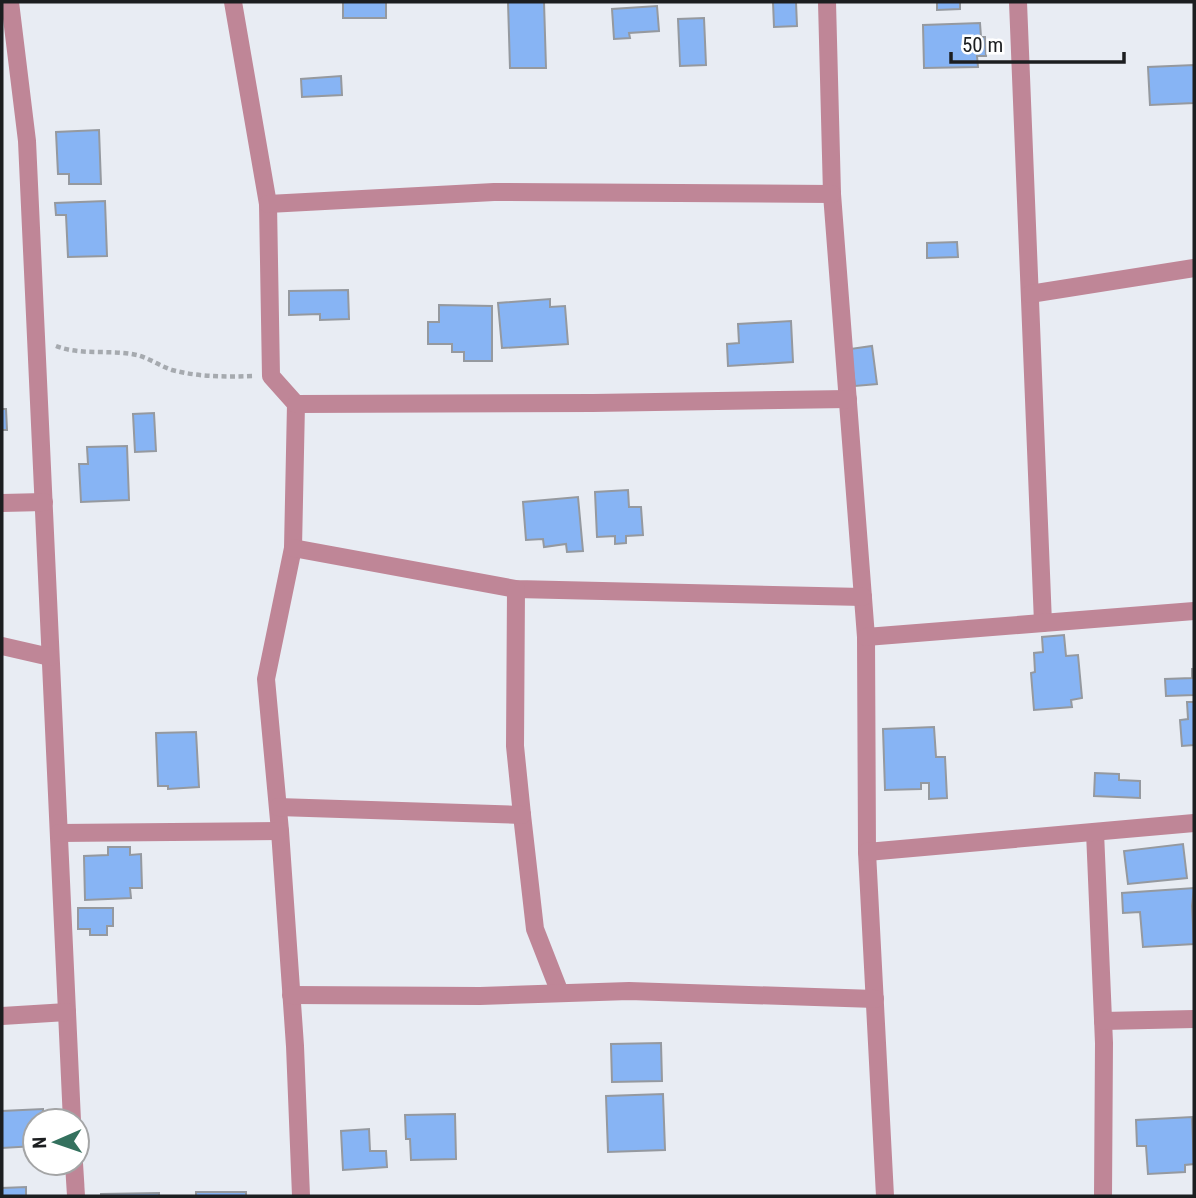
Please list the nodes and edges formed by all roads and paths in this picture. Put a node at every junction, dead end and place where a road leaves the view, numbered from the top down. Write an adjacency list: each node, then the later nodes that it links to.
1 (10, 2): 9 (street)
2 (233, 2): 6 (street)
3 (827, 2): 5 (street)
4 (1018, 2): 8 (street)
5 (832, 194): 6 (street); 11 (street)
6 (268, 204): 10 (street)
7 (1194, 268): 8 (street)
8 (1030, 294): 19 (street)
9 (36, 318): 10 (path); 13 (street)
10 (271, 376): 12 (street)
11 (848, 399): 12 (street); 17 (street)
12 (296, 404): 15 (street)
13 (44, 502): 14 (street); 22 (street)
14 (2, 503)
15 (293, 548): 16 (street); 23 (street)
16 (516, 589): 17 (street); 24 (street)
17 (863, 597): 20 (street)
18 (1194, 611): 19 (street)
19 (1043, 623): 20 (street)
20 (866, 637): 29 (street)
21 (2, 646): 22 (street)
22 (50, 657): 28 (street)
23 (278, 807): 24 (street); 26 (street)
24 (522, 815): 30 (street)
25 (1194, 823): 27 (street)
26 (280, 831): 28 (street); 31 (street)
27 (1095, 832): 29 (street); 36 (street)
28 (59, 833): 33 (street)
29 (867, 852): 32 (street)
30 (560, 993): 31 (street); 32 (street)
31 (291, 995): 40 (street)
32 (875, 999): 41 (street)
33 (67, 1012): 34 (street); 37 (street)
34 (2, 1016)
35 (1194, 1019): 36 (street)
36 (1103, 1021): 42 (street)
37 (71, 1107)
38 (75, 1177): 39 (street)
39 (76, 1196)
40 (301, 1196)
41 (885, 1196)
42 (1103, 1196)

